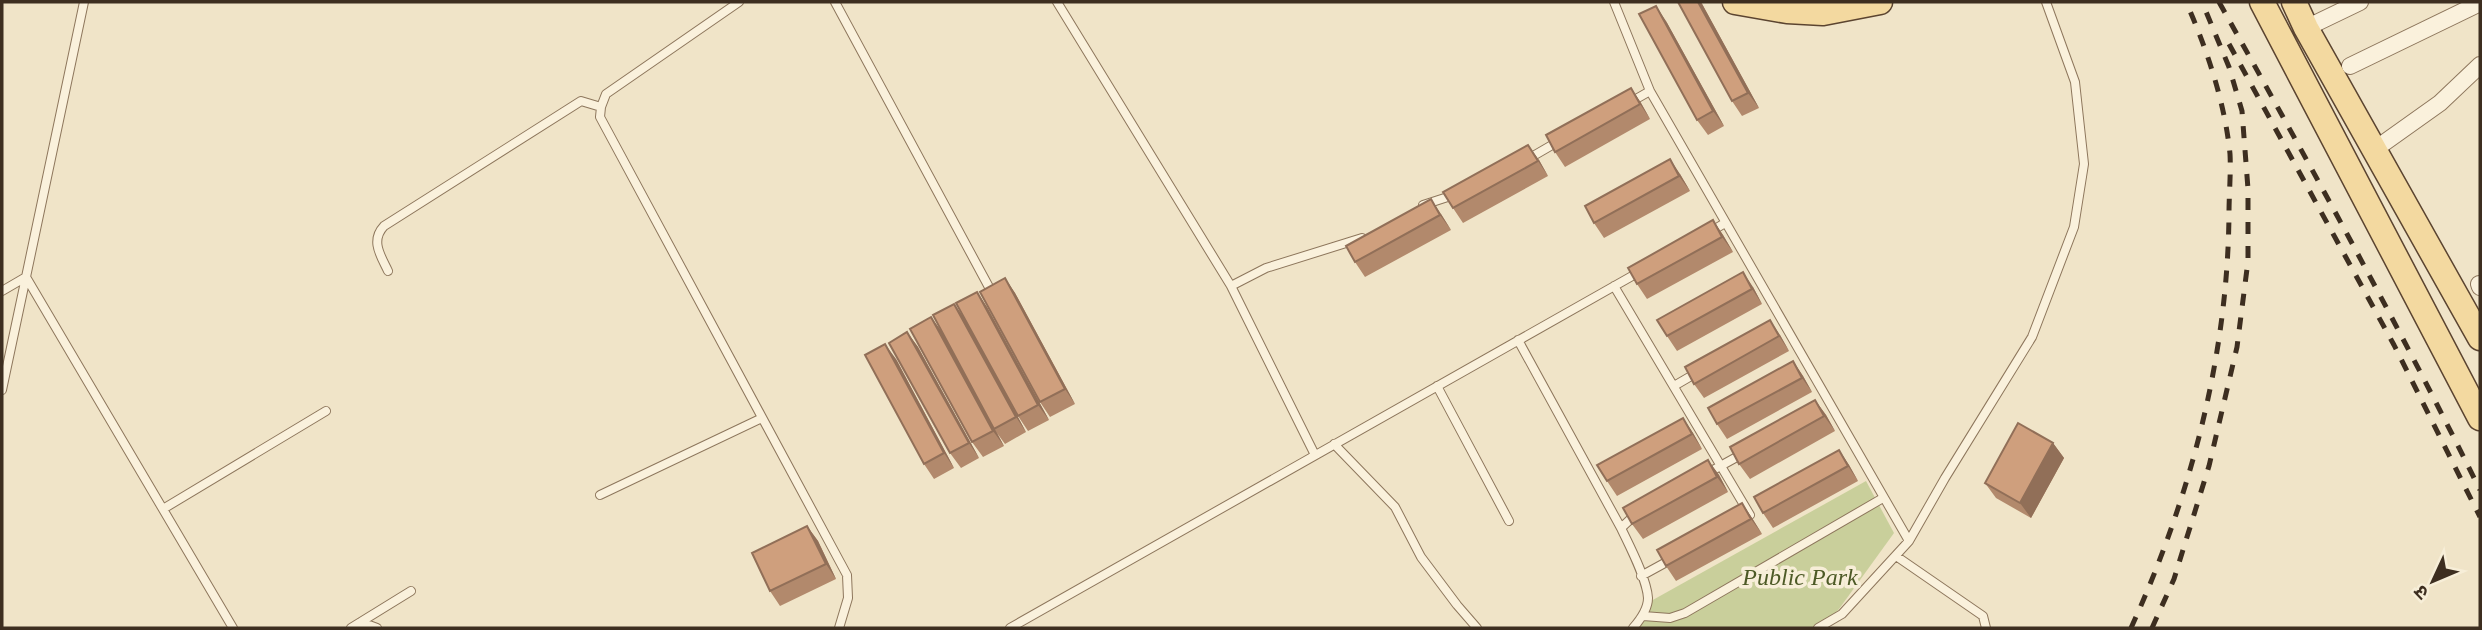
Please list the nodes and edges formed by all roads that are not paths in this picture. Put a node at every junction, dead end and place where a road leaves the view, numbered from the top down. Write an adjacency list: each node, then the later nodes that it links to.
1 (84, 2): 29 (lane)
2 (739, 2): 17 (lane)
3 (835, 2): 32 (lane)
4 (1057, 2): 30 (lane)
5 (1614, 2): 16 (lane)
6 (1735, 2): 7 (main road)
7 (1880, 2)
8 (2046, 2): 65 (lane)
9 (2262, 2): 47 (main road)
10 (2294, 2): 13 (main road)
11 (2360, 2): 13 (street)
12 (2480, 4): 15 (street)
13 (2306, 28): 20 (main road)
14 (2480, 65): 20 (street)
15 (2350, 66)
16 (1650, 91): 18 (lane); 24 (lane)
17 (601, 107): 28 (lane); 48 (lane)
18 (1616, 110)
19 (1571, 135): 21 (lane)
20 (2374, 150): 36 (main road)
21 (1514, 166)
22 (1470, 190): 23 (lane)
23 (1415, 211)
24 (1725, 223): 26 (lane); 34 (lane)
25 (1368, 236): 30 (lane)
26 (1703, 236)
27 (1648, 267): 31 (lane)
28 (388, 271)
29 (26, 277): 33 (lane); 39 (lane); 58 (lane)
30 (1231, 286): 52 (lane)
31 (1614, 286): 37 (lane); 42 (lane)
32 (990, 289)
33 (2, 291)
34 (1782, 323): 35 (lane); 44 (lane)
35 (1770, 330)
36 (2480, 338)
37 (1518, 340): 41 (lane); 64 (lane)
38 (2, 355): 39 (lane)
39 (7, 365): 43 (lane)
40 (1710, 365): 42 (lane)
41 (1437, 386): 49 (lane); 62 (lane)
42 (1674, 386): 54 (lane)
43 (2, 390)
44 (1829, 405): 46 (lane); 51 (lane)
45 (326, 411): 58 (lane)
46 (1817, 412)
47 (2479, 412)
48 (762, 418): 56 (lane); 75 (lane)
49 (1334, 444): 52 (lane); 77 (lane)
50 (1756, 446): 54 (lane)
51 (1858, 454): 53 (lane); 57 (lane)
52 (1315, 455): 76 (lane)
53 (1846, 461)
54 (1720, 466): 55 (lane); 61 (lane)
55 (1698, 479)
56 (600, 495)
57 (1883, 498): 65 (lane); 70 (lane)
58 (163, 509): 72 (lane)
59 (1762, 509): 61 (lane)
60 (1642, 510): 64 (lane)
61 (1750, 516): 63 (lane)
62 (1509, 521)
63 (1738, 523)
64 (1621, 528): 68 (lane)
65 (1909, 541): 67 (lane)
66 (1678, 556): 68 (lane)
67 (1896, 556): 79 (lane); 80 (lane)
68 (1641, 576): 70 (lane)
69 (411, 591): 71 (lane)
70 (1643, 616): 78 (lane)
71 (362, 622): 73 (lane); 74 (lane)
72 (233, 628)
73 (351, 628)
74 (377, 628)
75 (839, 628)
76 (1010, 628)
77 (1478, 628)
78 (1633, 628)
79 (1818, 628)
80 (1986, 628)

